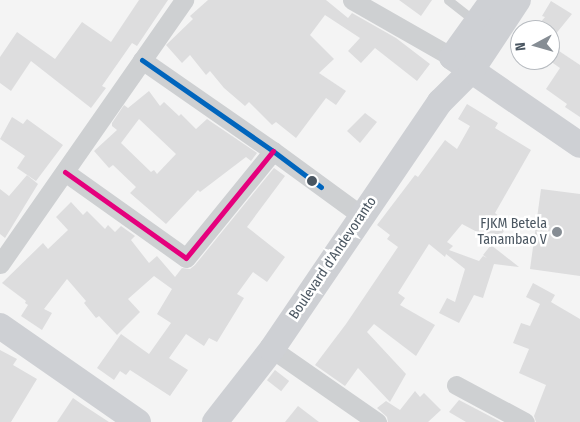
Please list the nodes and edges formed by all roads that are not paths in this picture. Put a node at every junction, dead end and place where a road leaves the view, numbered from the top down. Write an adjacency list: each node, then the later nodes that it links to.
1 (184, 0): 7 (street)
2 (352, 0): 8 (street)
3 (448, 0): 6 (lane)
4 (493, 0): 6 (main road)
5 (518, 0): 8 (main road)
6 (478, 23): 8 (main road)
7 (142, 60): 10 (street); 11 (street)
8 (461, 64): 9 (main road); 12 (main road, Boulevard d'Andevoranto)
9 (580, 145)
10 (273, 151): 11 (street); 12 (street)
11 (65, 172): 13 (street)
12 (362, 216): 15 (main road, Boulevard d'Andevoranto)
13 (0, 264)
14 (0, 326): 17 (main road)
15 (272, 349): 18 (main road, Boulevard d'Andevoranto); 19 (street)
16 (456, 385): 20 (street)
17 (138, 422)
18 (215, 422)
19 (377, 422)
20 (525, 422)

